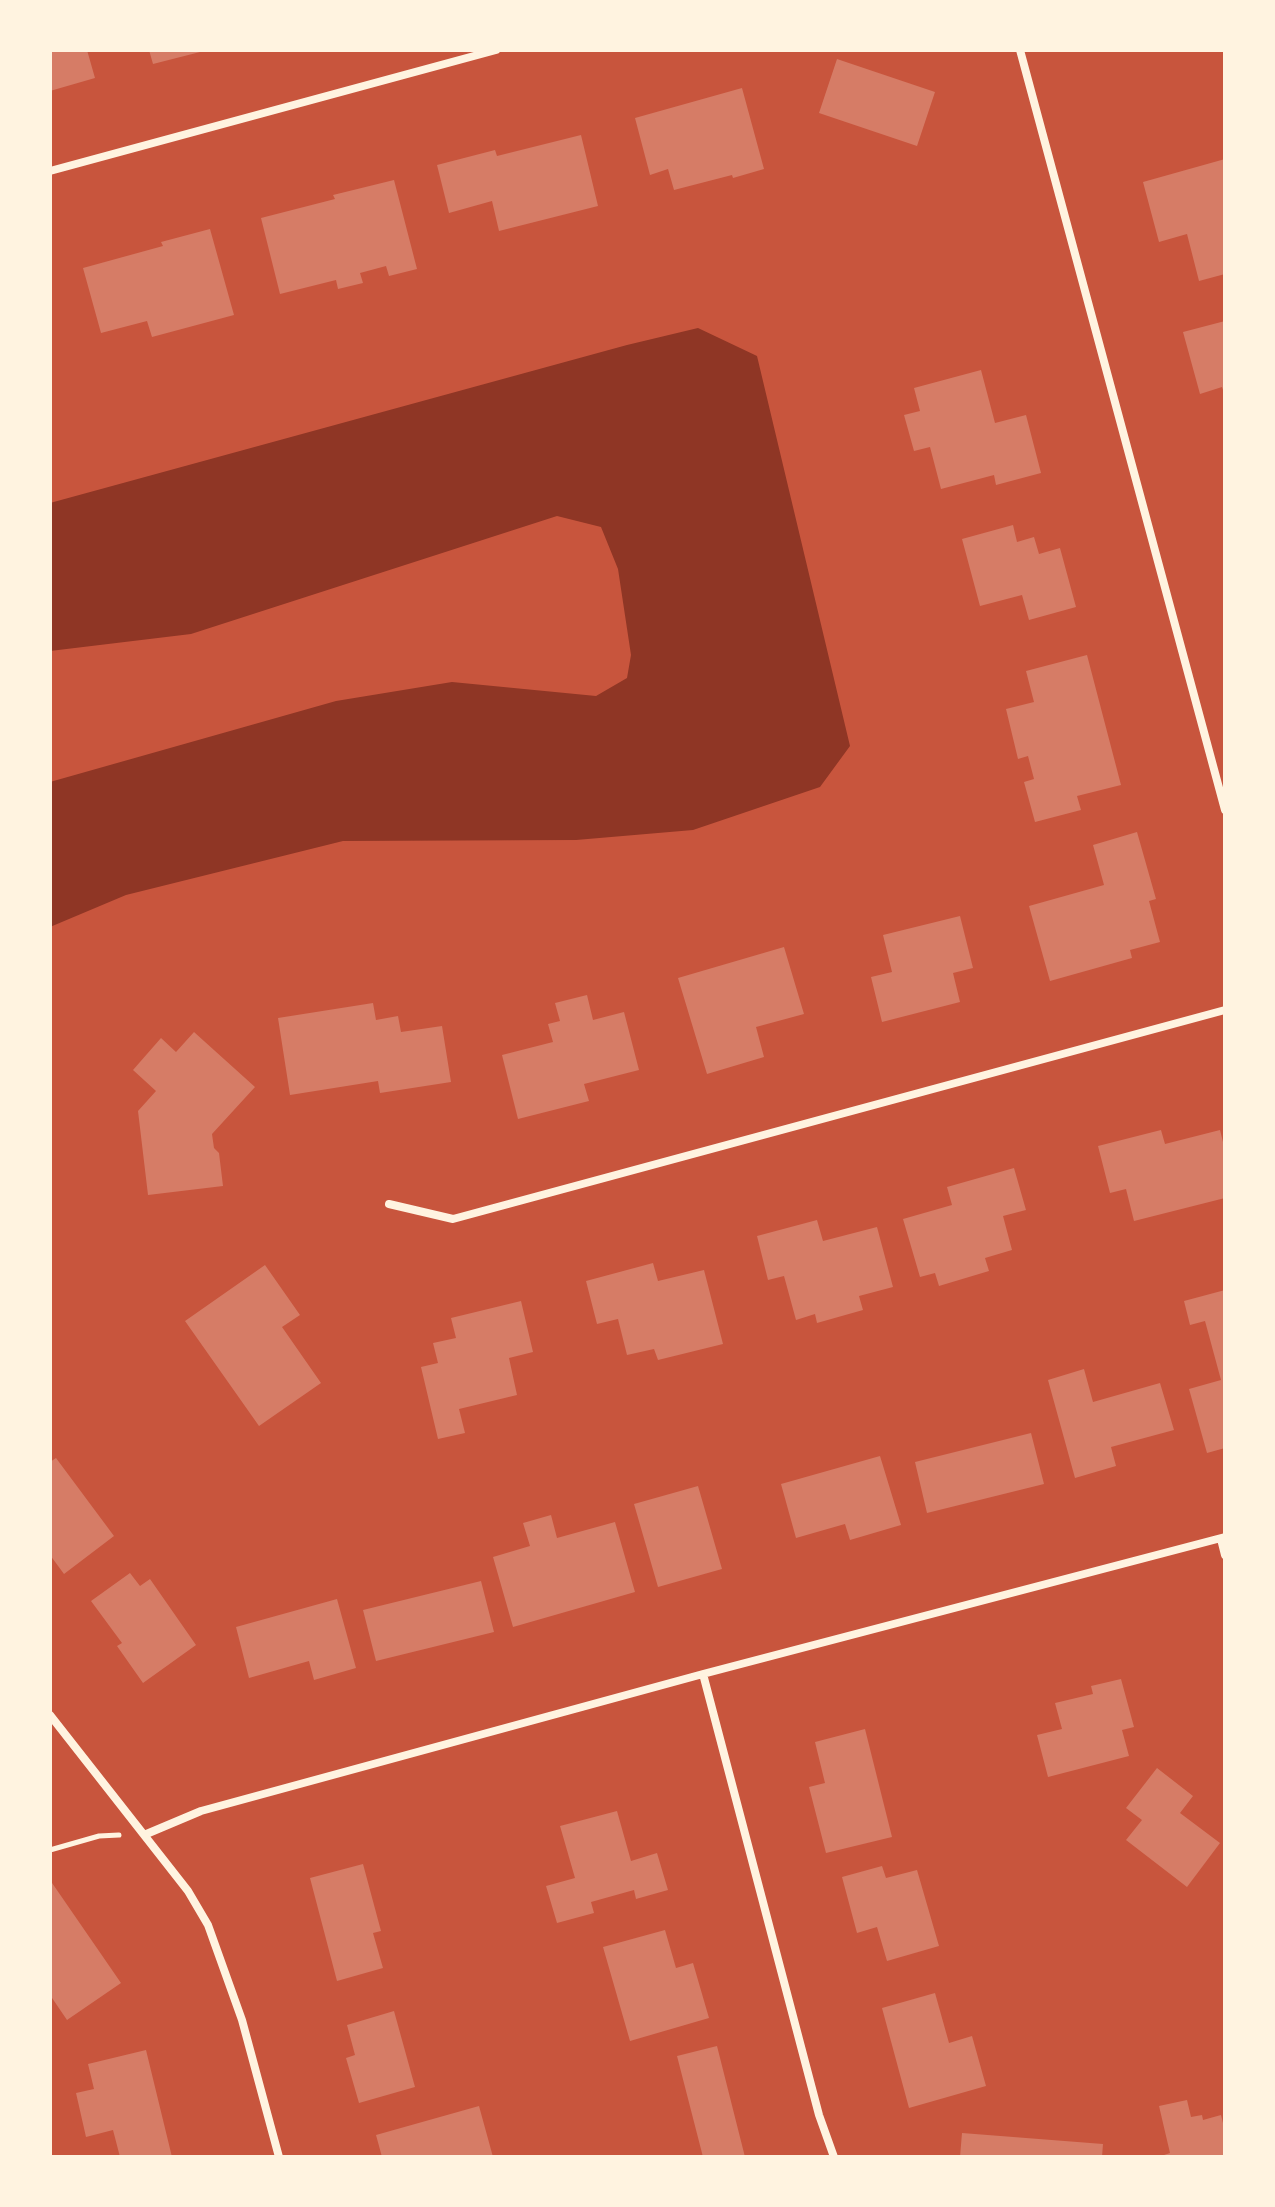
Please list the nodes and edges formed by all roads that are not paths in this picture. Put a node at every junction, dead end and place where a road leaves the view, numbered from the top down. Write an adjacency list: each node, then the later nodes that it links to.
1 (496, 50): 3 (street)
2 (1020, 50): 4 (street)
3 (50, 171)
4 (1225, 810)
5 (1225, 1010): 6 (street)
6 (389, 1204)
7 (1223, 1538): 8 (street); 9 (street)
8 (1225, 1555)
9 (703, 1674): 11 (street); 13 (street)
10 (50, 1715): 11 (street)
11 (144, 1835): 12 (street)
12 (279, 2157)
13 (834, 2157)

